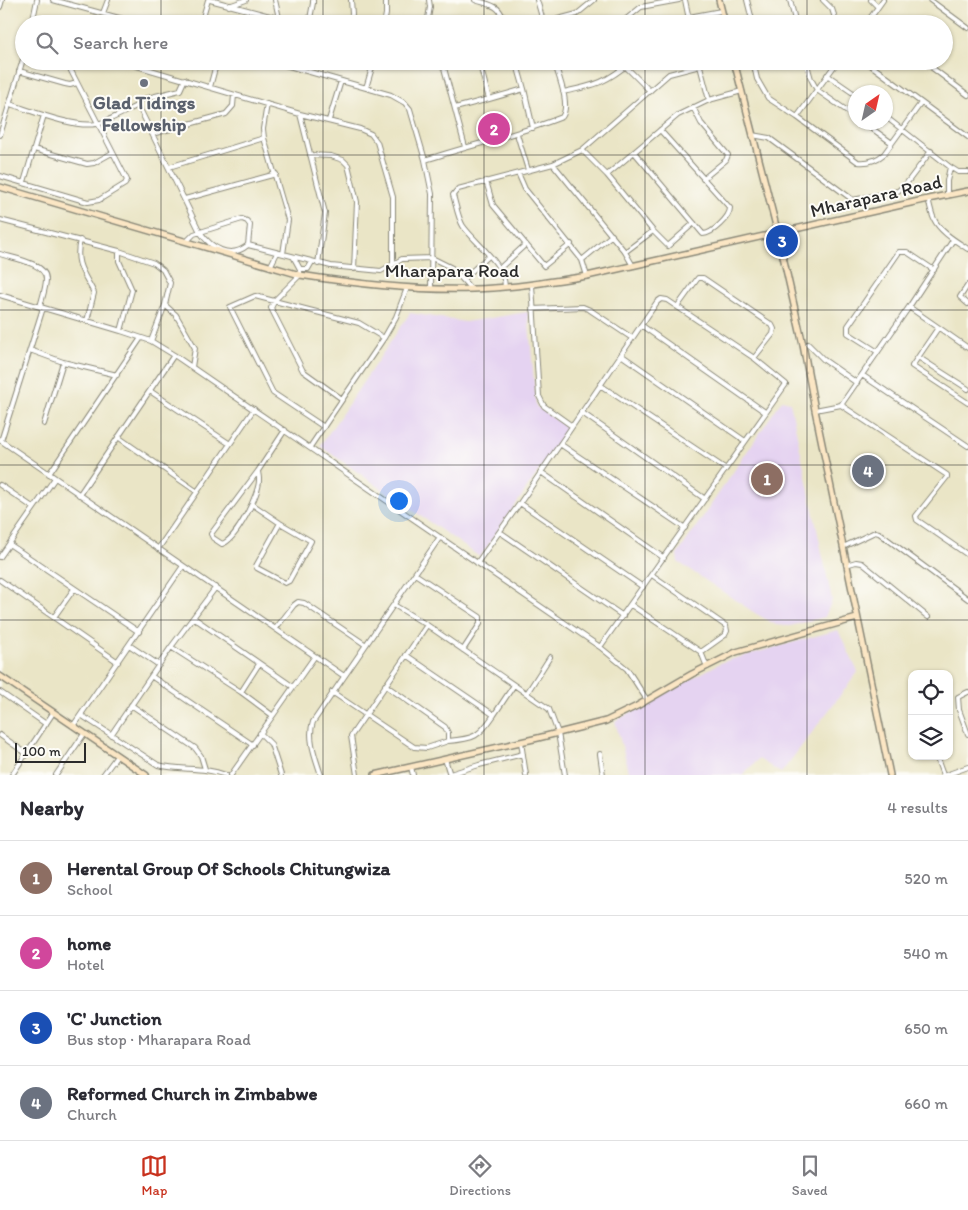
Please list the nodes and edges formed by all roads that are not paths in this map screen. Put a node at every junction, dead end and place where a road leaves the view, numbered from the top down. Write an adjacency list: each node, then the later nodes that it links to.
1 (2, 0): 25 (street)
2 (37, 0): 29 (street)
3 (53, 0): 28 (street)
4 (108, 0): 28 (street)
5 (209, 0): 24 (street); 31 (street)
6 (246, 0): 24 (street)
7 (276, 0): 33 (street)
8 (313, 0): 34 (street)
9 (351, 0): 35 (street)
10 (386, 0): 36 (street)
11 (429, 0): 37 (street)
12 (475, 0): 38 (street)
13 (537, 0): 39 (street)
14 (594, 0): 40 (street)
15 (679, 0): 41 (street)
16 (685, 0): 42 (street)
17 (719, 0): 27 (street)
18 (747, 0): 45 (street)
19 (790, 0): 46 (street)
20 (824, 0): 47 (street)
21 (871, 0): 26 (street)
22 (884, 0): 26 (street)
23 (930, 0): 49 (street)
24 (229, 6): 32 (street)
25 (0, 7)
26 (878, 7): 48 (street)
27 (722, 11): 43 (street); 44 (street)
28 (103, 13): 30 (street)
29 (34, 15)
30 (108, 15)
31 (204, 15)
32 (266, 15)
33 (278, 15)
34 (311, 15)
35 (352, 15)
36 (386, 15)
37 (429, 15)
38 (503, 15)
39 (541, 15)
40 (573, 15)
41 (631, 15)
42 (689, 15)
43 (701, 15)
44 (723, 15)
45 (751, 15)
46 (794, 15)
47 (834, 15)
48 (872, 15)
49 (950, 15)
50 (953, 17): 51 (street)
51 (968, 28)
52 (70, 70): 75 (street)
53 (152, 70): 73 (street)
54 (215, 70): 76 (street)
55 (302, 70): 74 (street)
56 (371, 70): 77 (street)
57 (445, 70): 93 (street)
58 (481, 70): 86 (street)
59 (519, 70): 78 (street)
60 (557, 70): 82 (street)
61 (621, 70): 82 (street)
62 (630, 70): 81 (street)
63 (681, 70): 81 (street)
64 (702, 70): 87 (street)
65 (736, 70): 83 (street)
66 (755, 70): 97 (street)
67 (808, 70): 79 (street)
68 (831, 70): 72 (street)
69 (877, 70): 88 (street)
70 (935, 70): 84 (street)
71 (19, 72): 75 (street); 89 (street)
72 (827, 75): 79 (street); 80 (street)
73 (185, 79): 76 (street); 91 (street)
74 (341, 81): 77 (street); 98 (street)
75 (77, 83): 100 (street)
76 (210, 87): 85 (street)
77 (366, 88): 119 (street)
78 (524, 89): 86 (street); 101 (street)
79 (817, 90): 94 (street); 97 (street)
80 (848, 90)
81 (650, 91): 114 (street)
82 (563, 92): 101 (street)
83 (742, 92): 87 (street); 107 (street)
84 (968, 94)
85 (234, 95): 90 (street); 105 (street)
86 (489, 99): 93 (street)
87 (709, 100): 92 (street)
88 (922, 103): 104 (street); 109 (street)
89 (10, 104): 96 (street); 108 (street)
90 (267, 104): 95 (street); 110 (street)
91 (138, 105): 100 (street); 105 (street)
92 (693, 107): 102 (street); 129 (street)
93 (455, 108): 112 (street)
94 (848, 111)
95 (300, 114): 98 (street); 118 (street)
96 (44, 115): 100 (street); 113 (street)
97 (797, 117): 111 (street)
98 (328, 120): 161 (street)
99 (893, 122): 104 (street)
100 (98, 124): 117 (street)
101 (533, 128): 106 (street)
102 (660, 130): 116 (street); 129 (street)
103 (874, 130): 111 (street)
104 (903, 130): 111 (street); 115 (street)
105 (152, 134): 121 (street)
106 (517, 134): 112 (street); 123 (street)
107 (752, 135): 115 (street); 141 (street)
108 (0, 136)
109 (968, 136)
110 (264, 138): 121 (street); 126 (street)
111 (892, 143)
112 (465, 147): 119 (street)
113 (34, 149): 117 (street); 131 (street)
114 (582, 150): 120 (street); 127 (street)
115 (931, 151): 122 (street)
116 (634, 152): 127 (street); 138 (street)
117 (112, 153): 131 (street)
118 (310, 155): 160 (street); 164 (street)
119 (425, 160): 157 (street)
120 (553, 164): 123 (street); 142 (street)
121 (169, 167): 136 (street)
122 (950, 167): 124 (street); 134 (street)
123 (528, 170): 125 (street)
124 (968, 172)
125 (518, 173): 130 (street); 147 (street)
126 (276, 174): 136 (street); 154 (street)
127 (607, 175): 139 (street)
128 (0, 176): 131 (street)
129 (703, 179): 138 (street)
130 (486, 181): 148 (street); 155 (street)
131 (24, 182)
132 (0, 186): 145 (street, Mharapara Road)
133 (968, 191): 134 (street, Mharapara Road)
134 (947, 196): 135 (street, Mharapara Road)
135 (928, 199): 141 (street, Mharapara Road); 144 (street)
136 (185, 200): 140 (street)
137 (0, 220): 143 (street)
138 (694, 223): 139 (street)
139 (653, 231): 151 (street)
140 (200, 232): 145 (street); 146 (street); 146 (street)
141 (778, 234): 163 (street, Mharapara Road); 214 (street)
142 (612, 235): 151 (street); 158 (street)
143 (80, 240): 150 (street); 186 (street)
144 (953, 240): 149 (street); 166 (street)
145 (187, 241): 162 (street, Mharapara Road)
146 (248, 244): 152 (street)
147 (571, 244): 148 (street); 158 (street)
148 (526, 245): 165 (street)
149 (968, 249)
150 (119, 252): 181 (street); 189 (street)
151 (625, 252): 163 (street)
152 (277, 253): 154 (street); 162 (street)
153 (0, 254): 182 (street)
154 (283, 254): 156 (street)
155 (489, 256): 165 (street); 169 (street)
156 (294, 258): 159 (street); 167 (street)
157 (432, 258): 161 (street); 169 (street); 174 (street)
158 (582, 260): 168 (street)
159 (312, 262): 160 (street); 167 (street)
160 (318, 264): 164 (street)
161 (393, 265): 164 (street)
162 (270, 267): 167 (street, Mharapara Road)
163 (633, 267): 168 (street, Mharapara Road)
164 (354, 268)
165 (500, 268): 172 (street)
166 (934, 270): 184 (street); 197 (street)
167 (300, 272): 173 (street, Mharapara Road); 178 (street)
168 (587, 276): 170 (street, Mharapara Road)
169 (463, 279): 175 (street)
170 (532, 285): 172 (street, Mharapara Road); 185 (street)
171 (968, 285): 176 (street)
172 (505, 287): 175 (street, Mharapara Road)
173 (407, 288): 174 (street, Mharapara Road); 191 (street)
174 (431, 289): 175 (street, Mharapara Road)
175 (471, 289)
176 (966, 291): 180 (street)
177 (1, 295): 179 (street); 182 (street)
178 (275, 300): 191 (street); 210 (street); 219 (street)
179 (0, 301)
180 (968, 304)
181 (165, 305): 193 (street); 203 (street)
182 (42, 307): 186 (street); 196 (street)
183 (677, 307): 187 (street); 201 (street); 201 (street)
184 (909, 307): 188 (street); 197 (street)
185 (532, 309): 192 (street); 218 (street)
186 (87, 321): 189 (street)
187 (641, 325): 192 (street); 216 (street)
188 (938, 328): 195 (street); 200 (street)
189 (121, 331): 190 (street)
190 (141, 338): 193 (street); 204 (street)
191 (384, 338): 210 (street)
192 (632, 338): 199 (street)
193 (151, 341): 198 (street)
194 (808, 344): 206 (street)
195 (968, 348)
196 (30, 350): 202 (street); 223 (street)
197 (878, 352): 205 (street)
198 (174, 355): 203 (street); 209 (street)
199 (621, 355): 207 (street); 224 (street)
200 (918, 357): 208 (street); 211 (street)
201 (754, 358): 216 (street)
202 (64, 362): 204 (street); 217 (street)
203 (192, 367): 213 (street)
204 (117, 375): 232 (street)
205 (862, 375): 206 (street); 227 (street)
206 (857, 383): 212 (street)
207 (600, 385): 215 (street); 229 (street)
208 (968, 390)
209 (150, 391): 221 (street); 225 (street)
210 (342, 399): 219 (street)
211 (968, 403)
212 (841, 405): 214 (street); 248 (street)
213 (254, 409): 220 (street); 225 (street)
214 (815, 410): 246 (street)
215 (581, 412): 218 (street); 237 (street)
216 (765, 412): 224 (street)
217 (44, 424)
218 (572, 426): 226 (street)
219 (324, 427): 228 (street)
220 (285, 430): 228 (street); 230 (street)
221 (118, 437): 235 (street); 236 (street)
222 (968, 437): 227 (street)
223 (1, 440): 232 (street)
224 (744, 442): 229 (street)
225 (230, 444): 235 (street)
226 (560, 444): 231 (street); 242 (street)
227 (966, 445)
228 (310, 447): 244 (street)
229 (726, 469): 237 (street)
230 (258, 470): 239 (street); 239 (street)
231 (541, 472): 238 (street); 250 (street)
232 (49, 474): 233 (street)
233 (55, 478): 236 (street); 240 (street)
234 (1, 488): 240 (street)
235 (196, 491): 247 (street)
236 (79, 495): 247 (street)
237 (705, 499): 242 (street)
238 (520, 503): 243 (street); 259 (street)
239 (252, 504): 241 (street)
240 (34, 508): 245 (street)
241 (280, 523): 241 (street)
242 (685, 528): 250 (street)
243 (500, 532): 251 (street); 263 (street)
244 (440, 537): 251 (street); 254 (street)
245 (9, 544): 249 (street); 258 (street)
246 (843, 548): 252 (street); 260 (street)
247 (158, 549): 253 (street)
248 (968, 555)
249 (0, 557)
250 (664, 558): 255 (street)
251 (477, 563): 274 (street)
252 (846, 565): 265 (street); 267 (street)
253 (183, 566): 257 (street); 270 (street)
254 (415, 574): 261 (street); 275 (street)
255 (652, 575): 259 (street); 276 (street)
256 (0, 580): 264 (street)
257 (216, 587): 266 (street); 269 (street)
258 (74, 588): 264 (street); 270 (street)
259 (643, 588): 262 (street)
260 (968, 599)
261 (394, 605): 268 (street); 272 (street)
262 (631, 605): 263 (street); 276 (street)
263 (622, 616): 274 (street)
264 (54, 617): 280 (street)
265 (928, 617)
266 (194, 618): 273 (street); 281 (street)
267 (857, 618): 283 (street); 337 (street)
268 (427, 625): 275 (street); 277 (street)
269 (276, 628): 272 (street); 278 (street)
270 (138, 632): 271 (street)
271 (129, 645): 280 (street); 282 (street)
272 (366, 645): 286 (street)
273 (171, 647): 282 (street); 291 (street)
274 (600, 647): 295 (street)
275 (464, 650): 288 (street)
276 (701, 652): 283 (street)
277 (406, 654): 287 (street); 301 (street)
278 (315, 656): 286 (street); 289 (street)
279 (550, 658): 294 (street)
280 (118, 662): 298 (street)
281 (259, 664): 289 (street); 291 (street)
282 (159, 665): 285 (street)
283 (707, 667): 295 (street)
284 (0, 676): 297 (street)
285 (151, 676): 296 (street); 312 (street)
286 (344, 676): 292 (street)
287 (385, 684): 299 (street); 310 (street)
288 (514, 685): 294 (street); 301 (street)
289 (292, 686): 300 (street)
290 (0, 692): 302 (street)
291 (241, 692): 300 (street)
292 (332, 692): 299 (street); 330 (street)
293 (968, 692): 304 (street)
294 (527, 693): 306 (street)
295 (647, 700): 306 (street)
296 (131, 705): 308 (street); 321 (street)
297 (54, 713): 302 (street); 303 (street)
298 (81, 714): 303 (street); 308 (street)
299 (365, 714): 310 (street); 331 (street)
300 (272, 715): 305 (street)
301 (494, 715): 310 (street)
302 (46, 724): 313 (street)
303 (73, 726): 307 (street)
304 (968, 731)
305 (260, 733): 312 (street); 329 (street)
306 (558, 733): 311 (street); 335 (street)
307 (84, 734): 316 (street); 324 (street)
308 (111, 734): 321 (street)
309 (0, 735): 313 (street)
310 (448, 741)
311 (521, 742): 314 (street); 317 (street)
312 (253, 745): 328 (street)
313 (27, 754): 323 (street)
314 (523, 754): 322 (street); 334 (street)
315 (600, 754): 336 (street)
316 (117, 756): 325 (street); 326 (street)
317 (445, 759): 319 (street); 322 (street)
318 (938, 760): 338 (street)
319 (411, 767): 332 (street); 333 (street)
320 (968, 767): 338 (street)
321 (205, 769): 327 (street)
322 (450, 774)
323 (12, 775)
324 (56, 775)
325 (103, 775)
326 (146, 775)
327 (226, 775)
328 (231, 775)
329 (282, 775)
330 (321, 775)
331 (357, 775)
332 (377, 775)
333 (413, 775)
334 (526, 775)
335 (565, 775)
336 (603, 775)
337 (890, 775)
338 (945, 775)

